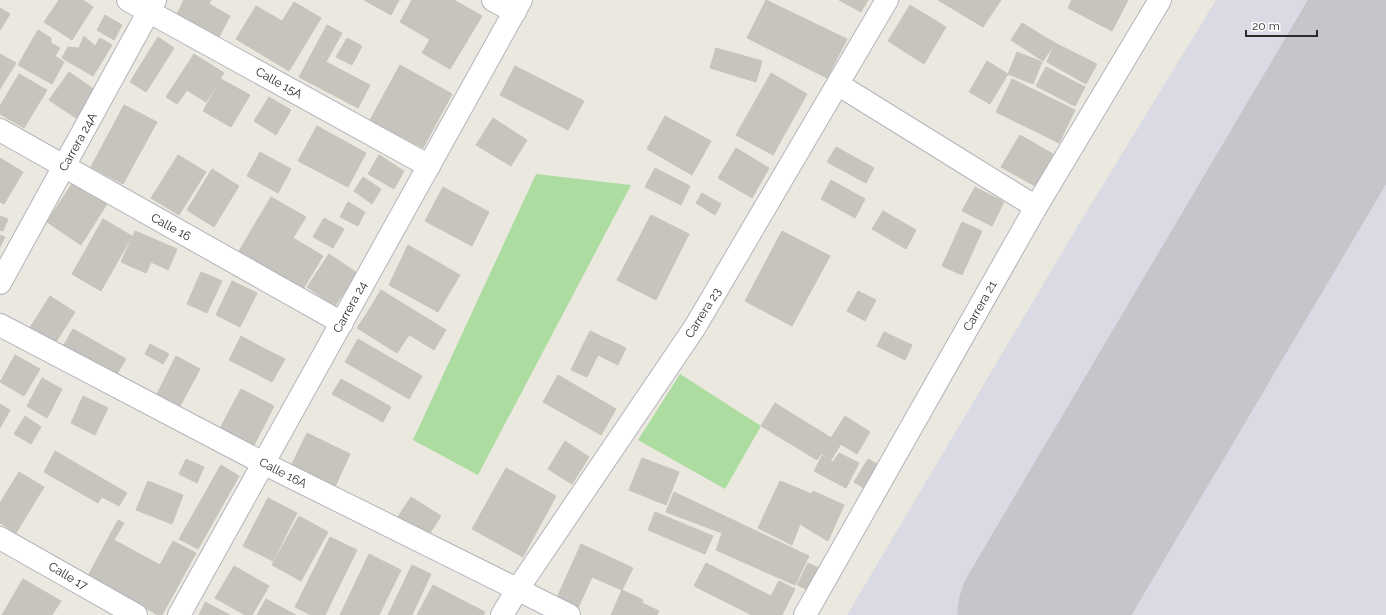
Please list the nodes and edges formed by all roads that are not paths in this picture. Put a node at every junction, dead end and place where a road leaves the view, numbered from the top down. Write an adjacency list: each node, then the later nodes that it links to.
1 (128, 0): 5 (street, Calle 15A)
2 (493, 0): 6 (street)
3 (887, 0): 7 (street, Carrera 23)
4 (1160, 0): 11 (street, Carrera 21)
5 (152, 6): 9 (street, Carrera 24A); 10 (street, Calle 15A)
6 (518, 6): 10 (street, Carrera 24)
7 (839, 85): 11 (street); 17 (street, Carrera 23)
8 (0, 130): 9 (street, Calle 16)
9 (64, 166): 12 (street, Carrera 24A); 13 (street, Calle 16)
10 (429, 166): 13 (street, Carrera 24)
11 (1036, 207): 22 (street, Carrera 21)
12 (0, 283)
13 (342, 323): 15 (street, Carrera 24)
14 (0, 325): 15 (street, Calle 16A)
15 (263, 463): 17 (street, Calle 16A); 19 (street, Carrera 24)
16 (0, 538): 18 (street, Calle 17)
17 (517, 590): 20 (street, Carrera 23); 21 (street, Calle 16A)
18 (136, 615)
19 (179, 615)
20 (502, 615)
21 (569, 615)
22 (805, 615)

